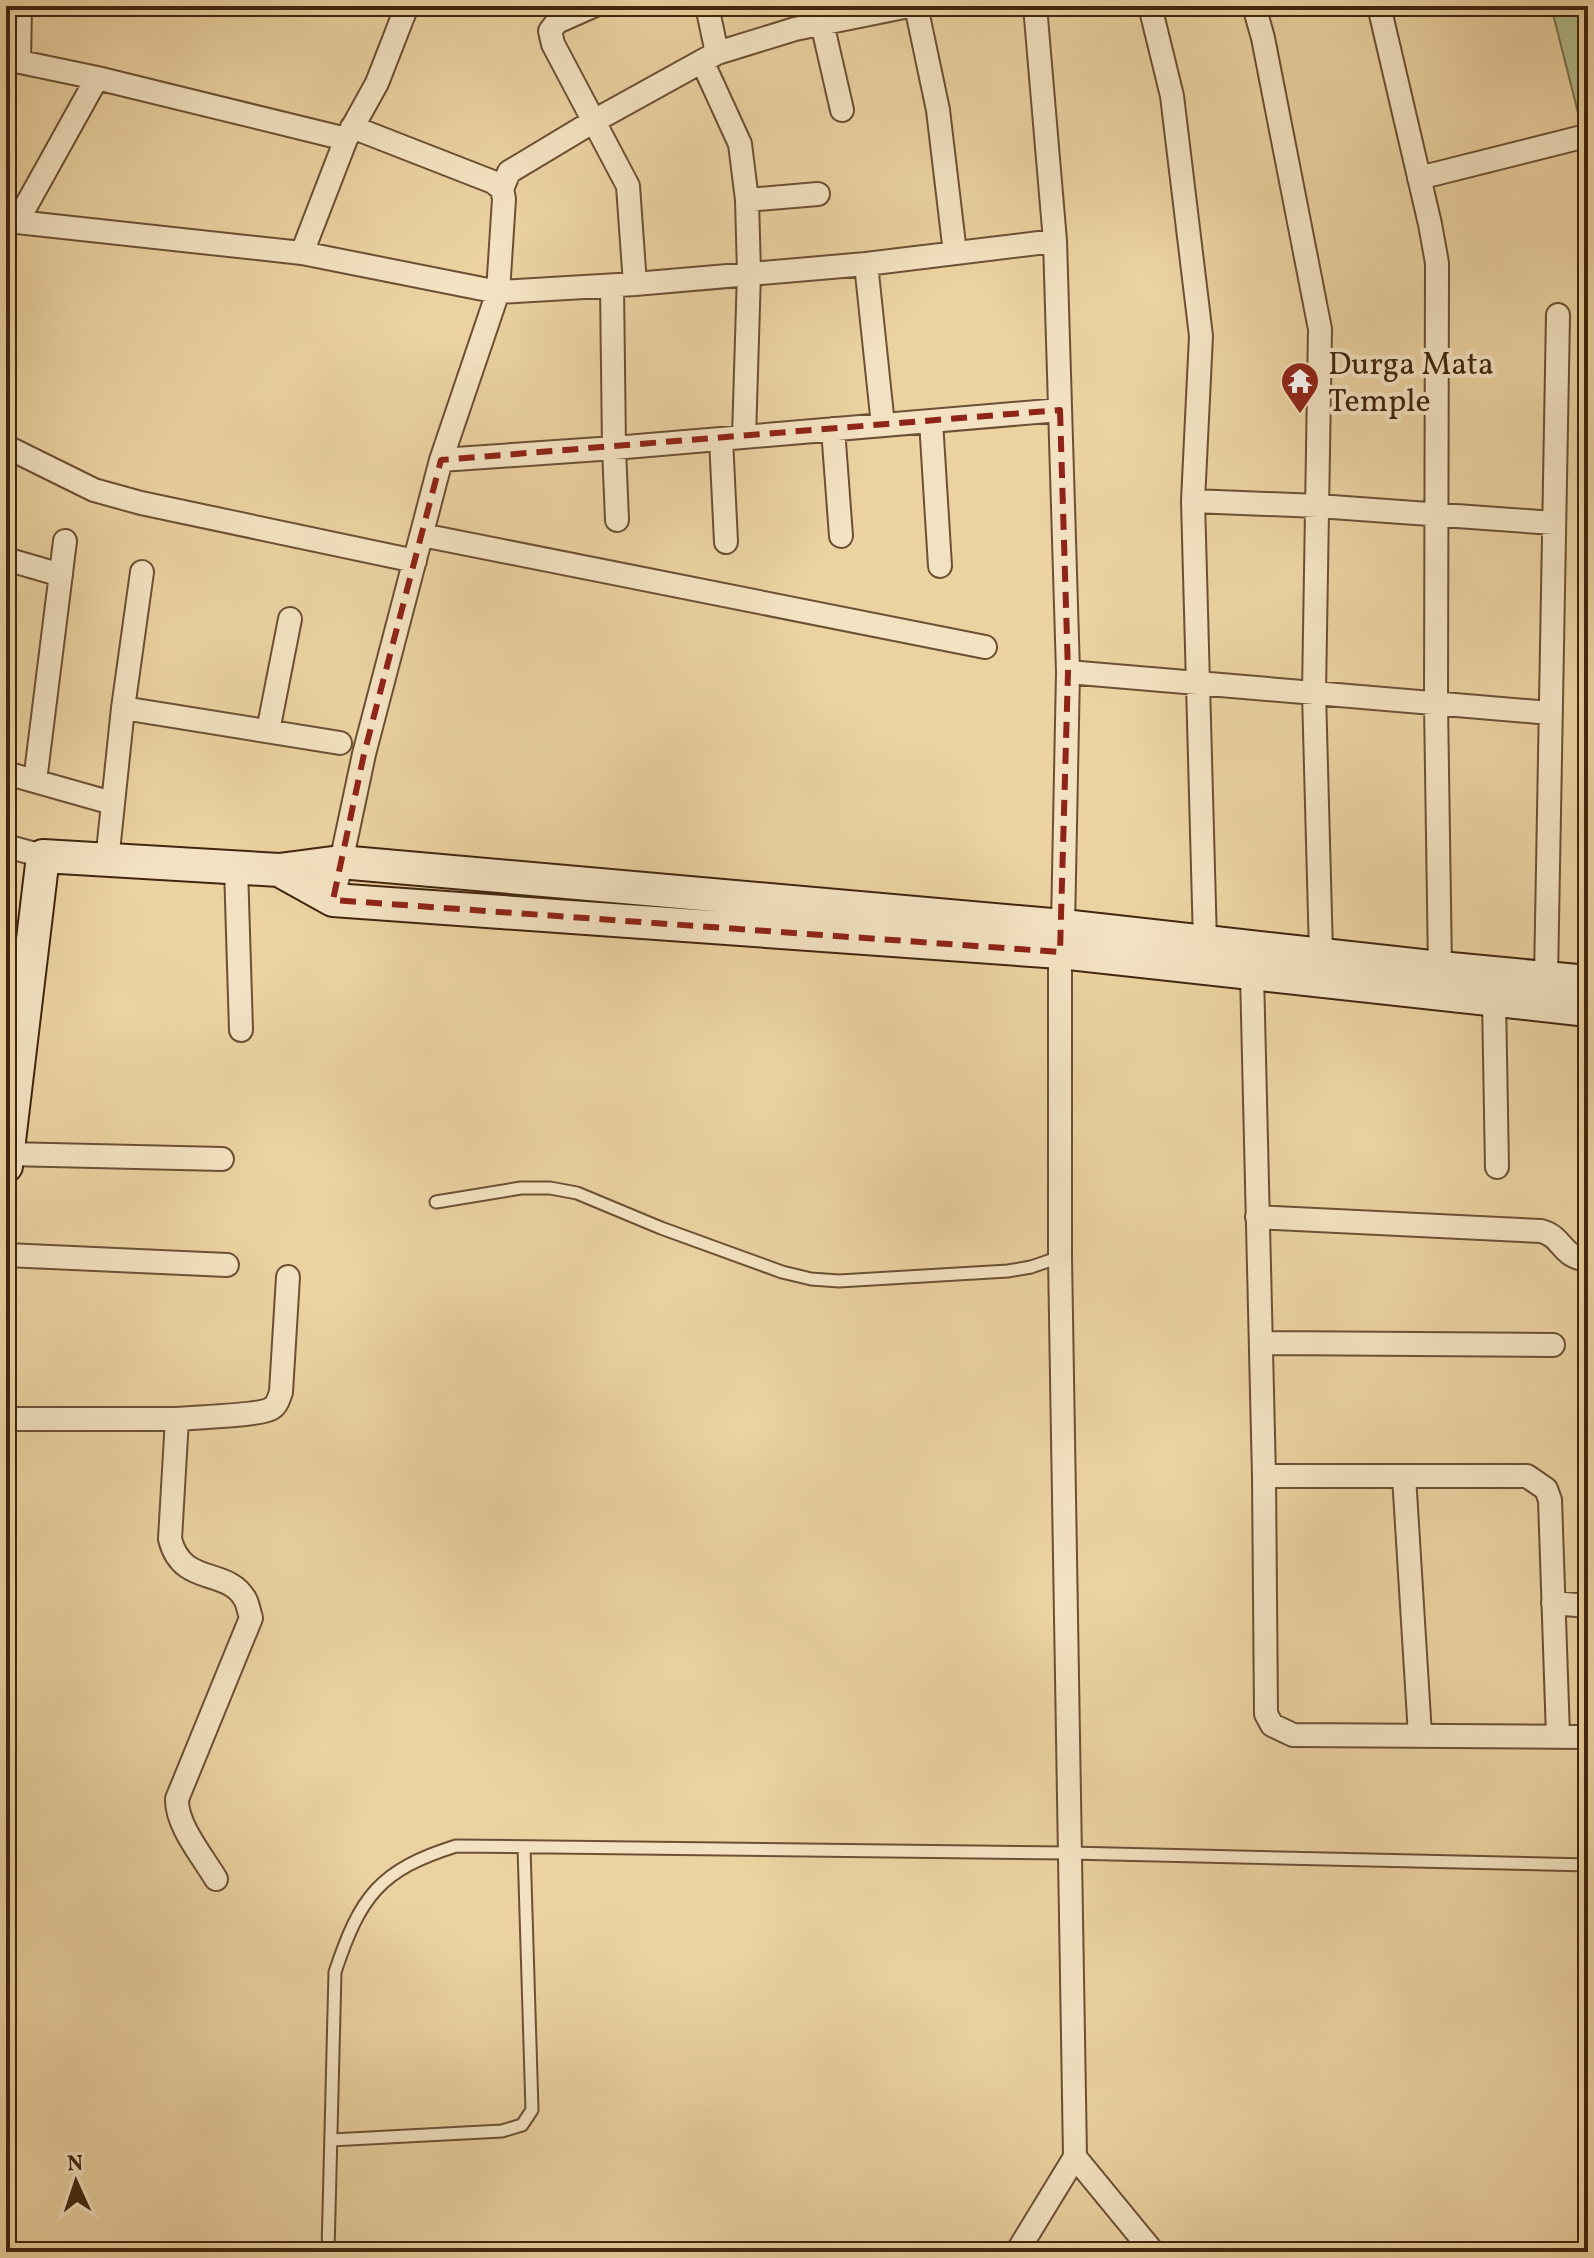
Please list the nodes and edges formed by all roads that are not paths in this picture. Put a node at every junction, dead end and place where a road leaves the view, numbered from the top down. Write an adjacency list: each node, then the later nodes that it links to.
1 (20, 6): 13 (street)
2 (407, 6): 17 (street)
3 (593, 6): 16 (street)
4 (707, 6): 12 (street)
5 (909, 6): 11 (street)
6 (916, 6): 26 (street)
7 (1035, 6): 24 (street)
8 (1150, 6): 42 (street)
9 (1254, 6): 43 (street)
10 (1379, 6): 19 (street)
11 (830, 17): 12 (street); 15 (street)
12 (709, 57): 16 (street); 22 (street)
13 (12, 60): 14 (street)
14 (97, 78): 17 (street); 23 (street)
15 (842, 110)
16 (594, 121): 20 (street); 29 (street)
17 (349, 133): 20 (street); 25 (street)
18 (1582, 137): 19 (street)
19 (1419, 178): 44 (street)
20 (502, 189): 31 (street)
21 (818, 194): 22 (street)
22 (747, 200): 28 (street)
23 (12, 220): 25 (street)
24 (1055, 241): 26 (street); 33 (street)
25 (302, 253): 31 (street)
26 (955, 253): 27 (street)
27 (866, 264): 28 (street); 35 (street)
28 (749, 273): 29 (street); 37 (street)
29 (635, 284): 30 (street)
30 (612, 286): 31 (street); 40 (street)
31 (498, 292): 41 (street)
32 (1558, 315): 46 (street)
33 (1060, 410): 34 (street); 58 (street)
34 (931, 421): 35 (street); 53 (street)
35 (883, 425): 36 (street)
36 (833, 429): 37 (street); 48 (street)
37 (744, 437): 38 (street)
38 (721, 439): 40 (street); 50 (street)
39 (7, 447): 52 (street)
40 (614, 448): 41 (street); 45 (street)
41 (441, 460): 47 (street)
42 (1193, 501): 43 (street); 59 (street)
43 (1318, 506): 44 (street); 60 (street)
44 (1436, 515): 46 (street); 61 (street)
45 (617, 520)
46 (1553, 523): 63 (street)
47 (422, 535): 52 (street); 57 (street)
48 (841, 536)
49 (65, 541): 55 (street)
50 (726, 542)
51 (6, 559): 55 (street)
52 (415, 561): 72 (street)
53 (940, 566)
54 (142, 572): 62 (street)
55 (61, 575): 67 (street)
56 (290, 619): 64 (street)
57 (985, 647)
58 (1068, 672): 59 (street); 76 (street)
59 (1198, 683): 60 (street); 77 (street)
60 (1314, 693): 61 (street); 78 (street)
61 (1436, 704): 63 (street); 79 (street)
62 (123, 708): 64 (street); 68 (street)
63 (1550, 713): 81 (street)
64 (268, 731): 65 (street)
65 (340, 743)
66 (6, 773): 67 (street)
67 (35, 781): 68 (street)
68 (112, 803): 71 (street)
69 (6, 846): 70 (street)
70 (43, 856): 71 (main road); 87 (main road)
71 (107, 861): 73 (main road)
72 (340, 862): 74 (main road); 75 (street); 76 (main road)
73 (236, 868): 74 (main road); 85 (street)
74 (279, 870): 75 (main road)
75 (333, 900): 76 (main road)
76 (1061, 939): 77 (main road); 80 (main road); 92 (street)
77 (1205, 942): 78 (main road)
78 (1321, 953): 79 (main road)
79 (1440, 968): 81 (main road)
80 (1252, 974): 83 (main road); 90 (street)
81 (1546, 978): 82 (main road)
82 (1588, 982)
83 (1494, 1000): 84 (main road); 88 (street)
84 (1588, 1010)
85 (241, 1030)
86 (222, 1159): 87 (street)
87 (7, 1160)
88 (1497, 1167)
89 (436, 1202): 92 (lane)
90 (1257, 1217): 93 (street); 96 (street)
91 (6, 1255): 94 (street)
92 (1060, 1257): 108 (street)
93 (1588, 1260)
94 (227, 1265)
95 (288, 1277): 99 (street)
96 (1261, 1343): 97 (street); 100 (street)
97 (1553, 1345)
98 (6, 1419): 99 (street)
99 (177, 1419): 110 (street)
100 (1264, 1476): 101 (street); 104 (street)
101 (1404, 1476): 102 (street); 104 (street)
102 (1553, 1603): 103 (street); 105 (street)
103 (1588, 1606)
104 (1420, 1735): 105 (street)
105 (1558, 1736): 106 (street)
106 (1588, 1737)
107 (524, 1847): 108 (lane); 111 (lane); 111 (lane)
108 (1070, 1853): 109 (lane); 112 (street)
109 (1588, 1865)
110 (216, 1879)
111 (331, 2140): 113 (lane)
112 (1075, 2157): 114 (street); 115 (street)
113 (328, 2252)
114 (1017, 2252)
115 (1153, 2252)

